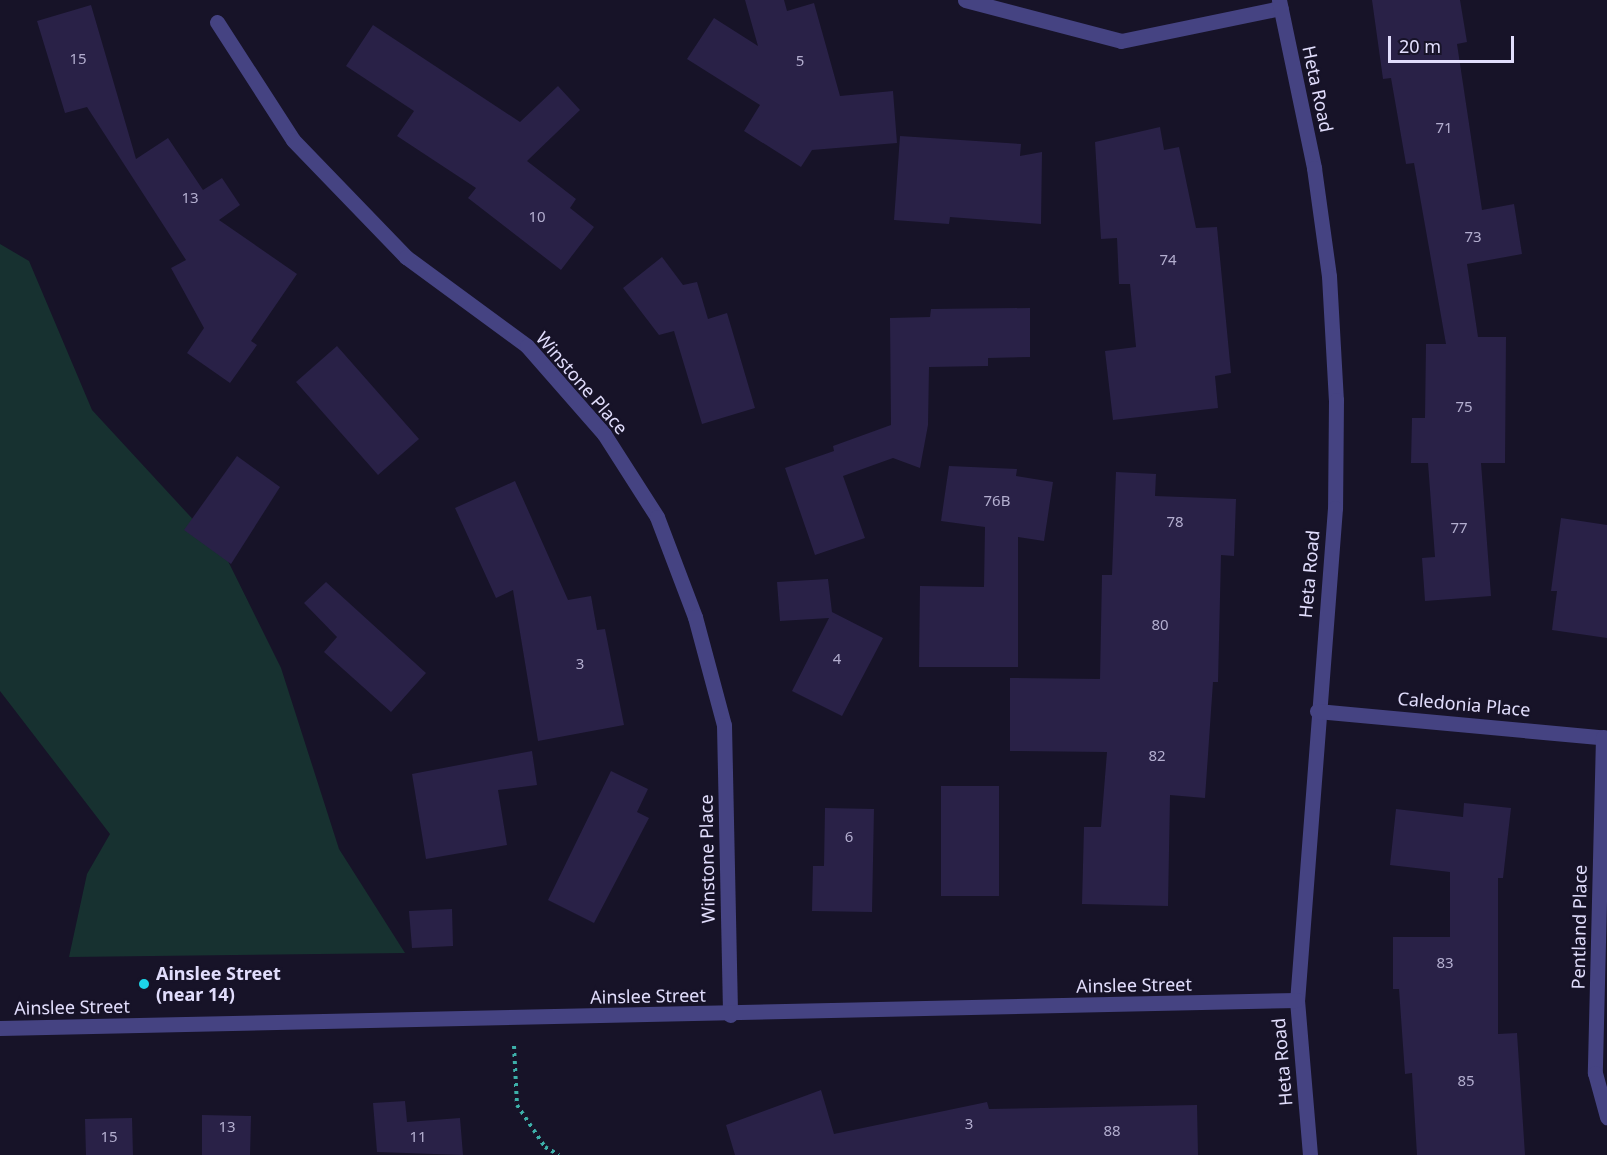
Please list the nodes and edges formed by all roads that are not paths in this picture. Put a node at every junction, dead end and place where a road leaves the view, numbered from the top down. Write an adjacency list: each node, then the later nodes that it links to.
1 (965, 0): 2 (street)
2 (1280, 4): 4 (street, Heta Road)
3 (217, 22): 7 (street, Winstone Place)
4 (1317, 711): 5 (street, Caledonia Place); 6 (street, Heta Road)
5 (1605, 737): 9 (street, Pentland Place)
6 (1297, 1000): 7 (street, Ainslee Street); 10 (street, Heta Road)
7 (730, 1015): 8 (street, Ainslee Street)
8 (0, 1028)
9 (1607, 1117)
10 (1311, 1155)

